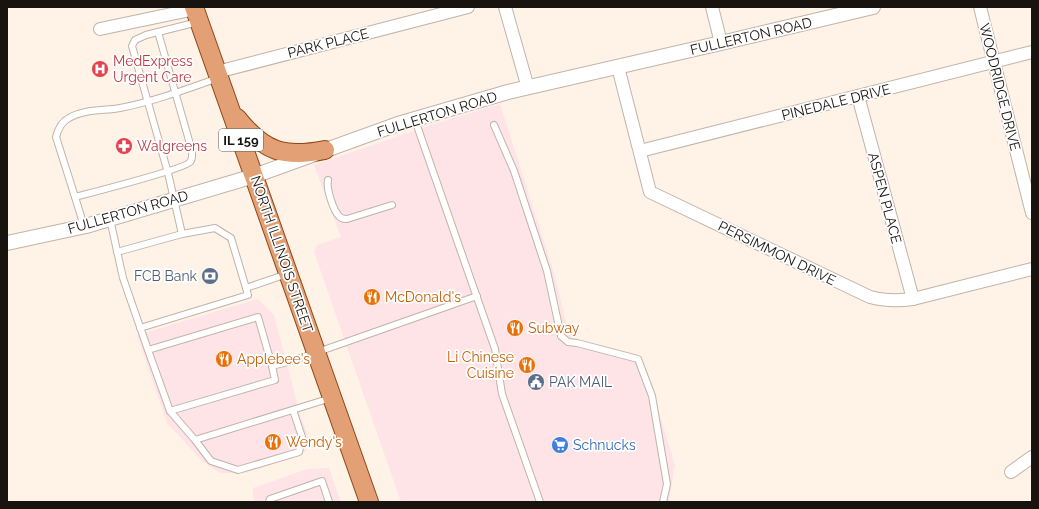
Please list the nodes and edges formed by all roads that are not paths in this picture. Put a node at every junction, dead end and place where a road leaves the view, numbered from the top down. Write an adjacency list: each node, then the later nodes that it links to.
1 (468, 7): 6 (street, PARK PLACE)
2 (505, 7): 15 (street)
3 (712, 7): 10 (street)
4 (873, 7): 10 (street, FULLERTON ROAD)
5 (980, 7): 12 (street, WOODRIDGE DRIVE)
6 (438, 11): 14 (street, PARK PLACE)
7 (196, 12): 8 (street); 9 (lane); 14 (main road, NORTH ILLINOIS STREET / IL 159)
8 (100, 29)
9 (158, 32): 16 (lane); 18 (lane)
10 (721, 44): 13 (street, FULLERTON ROAD)
11 (1032, 52): 12 (street, PINEDALE DRIVE)
12 (994, 61): 17 (street, PINEDALE DRIVE); 30 (street, WOODRIDGE DRIVE)
13 (618, 67): 15 (street, FULLERTON ROAD); 23 (street, PERSIMMON DRIVE)
14 (218, 75): 16 (lane); 19 (main road, NORTH ILLINOIS STREET / IL 159)
15 (528, 88): 20 (street, FULLERTON ROAD)
16 (175, 93): 18 (lane); 24 (lane)
17 (858, 96): 23 (street, PINEDALE DRIVE); 40 (street, ASPEN PLACE)
18 (148, 100): 24 (lane); 27 (lane)
19 (230, 109): 22 (main road); 25 (main road, NORTH ILLINOIS STREET / IL 159)
20 (415, 120): 22 (street, FULLERTON ROAD); 39 (lane)
21 (494, 124): 55 (lane)
22 (325, 150): 25 (street, FULLERTON ROAD)
23 (640, 151): 40 (street, PERSIMMON DRIVE)
24 (167, 171): 27 (lane); 28 (lane)
25 (254, 176): 28 (street, FULLERTON ROAD); 37 (main road, NORTH ILLINOIS STREET / IL 159)
26 (328, 180): 29 (lane)
27 (75, 197): 32 (lane)
28 (174, 200): 31 (street, FULLERTON ROAD); 33 (lane)
29 (392, 205)
30 (1032, 213)
31 (110, 218): 32 (street, FULLERTON ROAD); 35 (lane)
32 (84, 226): 34 (street, FULLERTON ROAD)
33 (182, 234): 35 (lane); 38 (lane)
34 (7, 244)
35 (117, 252): 41 (lane)
36 (1032, 269): 40 (street, PERSIMMON DRIVE)
37 (288, 273): 38 (lane); 43 (main road, NORTH ILLINOIS STREET / IL 159)
38 (246, 288): 41 (lane)
39 (476, 296): 43 (lane); 54 (lane)
40 (913, 299)
41 (140, 328): 42 (lane)
42 (148, 350): 44 (lane); 47 (lane)
43 (316, 352): 44 (lane); 45 (main road, NORTH ILLINOIS STREET / IL 159)
44 (272, 366): 47 (lane)
45 (332, 398): 46 (lane); 53 (main road, NORTH ILLINOIS STREET / IL 159)
46 (293, 410): 48 (lane); 48 (lane)
47 (170, 411): 48 (lane)
48 (195, 440)
49 (1032, 457): 50 (street)
50 (1011, 472)
51 (269, 502): 52 (lane)
52 (329, 502)
53 (369, 502)
54 (540, 502)
55 (663, 502)

